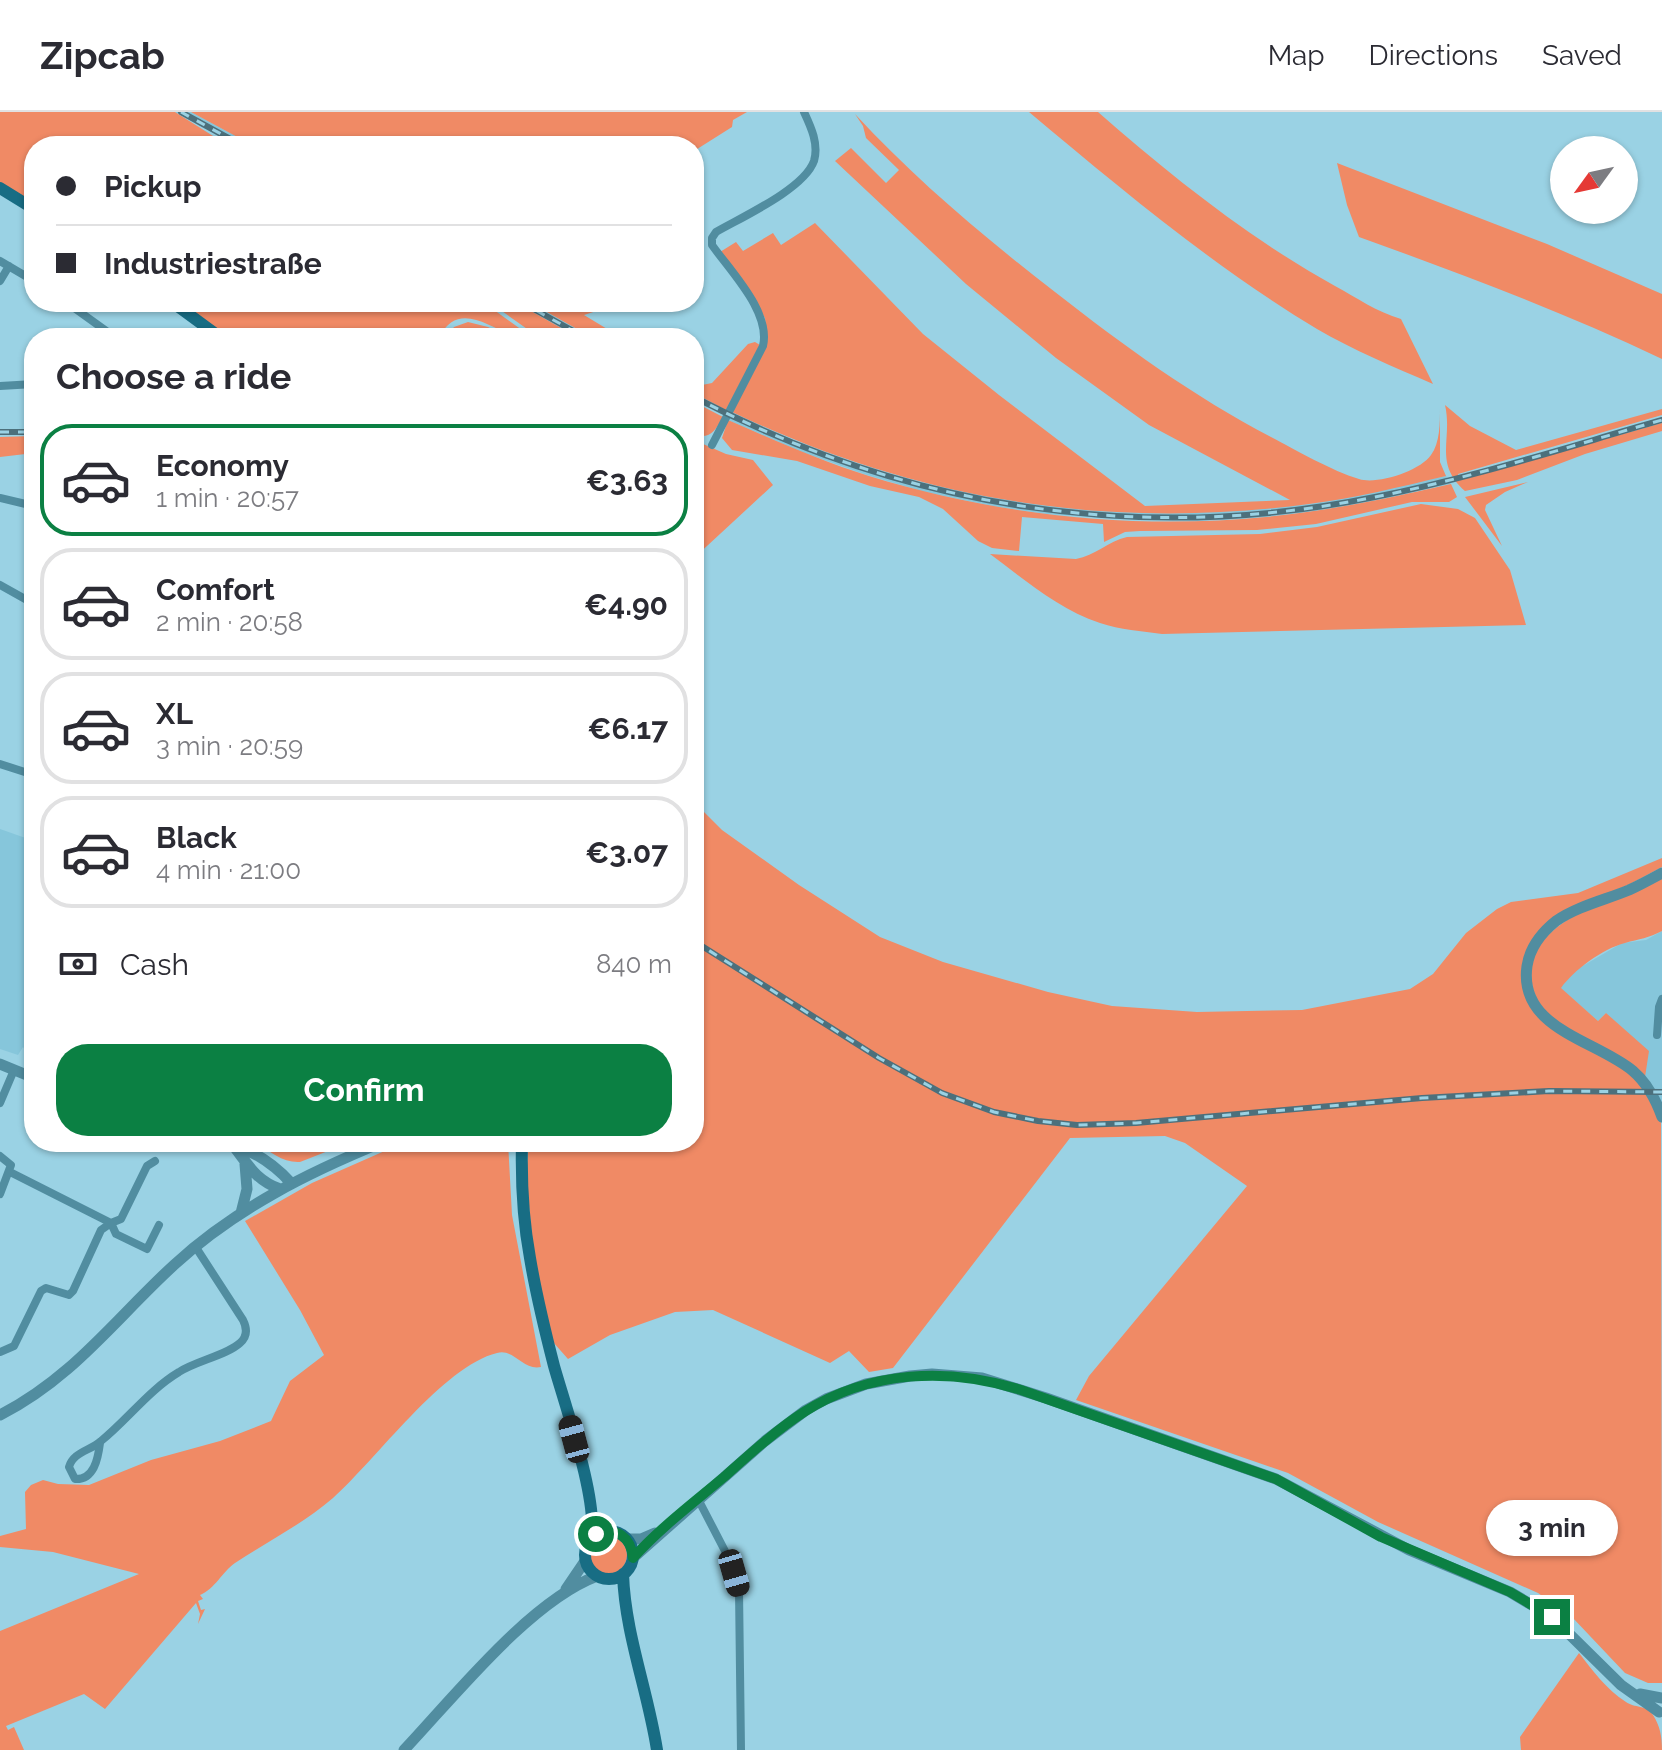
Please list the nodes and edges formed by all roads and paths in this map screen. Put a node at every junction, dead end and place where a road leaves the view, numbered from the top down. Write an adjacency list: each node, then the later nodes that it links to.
1 (804, 112): 14 (street)
2 (0, 188): 3 (main road)
3 (24, 203)
4 (0, 261): 5 (street)
5 (9, 266): 6 (street); 7 (street)
6 (24, 275)
7 (0, 281)
8 (80, 312): 10 (street)
9 (186, 312): 11 (main road)
10 (102, 328)
11 (207, 328)
12 (24, 385): 13 (street)
13 (0, 386)
14 (712, 445)
15 (0, 498): 16 (street)
16 (24, 504)
17 (0, 585): 18 (street)
18 (24, 598)
19 (0, 764): 20 (street)
20 (24, 772)
21 (1662, 873): 28 (street)
22 (1662, 999): 23 (street)
23 (1657, 1035)
24 (0, 1064): 25 (street)
25 (14, 1070): 26 (street); 27 (street)
26 (24, 1074)
27 (0, 1103)
28 (1662, 1117)
29 (236, 1152): 35 (street)
30 (248, 1152): 37 (street)
31 (361, 1152): 37 (street)
32 (522, 1152): 46 (main road)
33 (0, 1156): 36 (street)
34 (155, 1161): 40 (street)
35 (245, 1164): 37 (street); 39 (street)
36 (10, 1172): 38 (street); 40 (street)
37 (285, 1186): 39 (street)
38 (0, 1194)
39 (241, 1213): 42 (street)
40 (111, 1223): 41 (street); 43 (street)
41 (159, 1225)
42 (195, 1246): 44 (street); 45 (street)
43 (0, 1352)
44 (0, 1415)
45 (100, 1443): 45 (street)
46 (587, 1486): 49 (main road); 50 (main road)
47 (698, 1499): 48 (street); 58 (street); 61 (street)
48 (666, 1526): 51 (street); 52 (street)
49 (611, 1531): 50 (main road); 51 (main road)
50 (590, 1539): 53 (main road)
51 (627, 1539): 52 (main road)
52 (633, 1558): 54 (main road)
53 (585, 1561): 55 (main road); 56 (street)
54 (623, 1574): 55 (main road); 57 (main road)
55 (602, 1578): 56 (street); 57 (main road)
56 (564, 1593): 59 (street)
57 (626, 1613): 60 (main road)
58 (1661, 1708)
59 (404, 1750)
60 (657, 1750)
61 (741, 1750)

